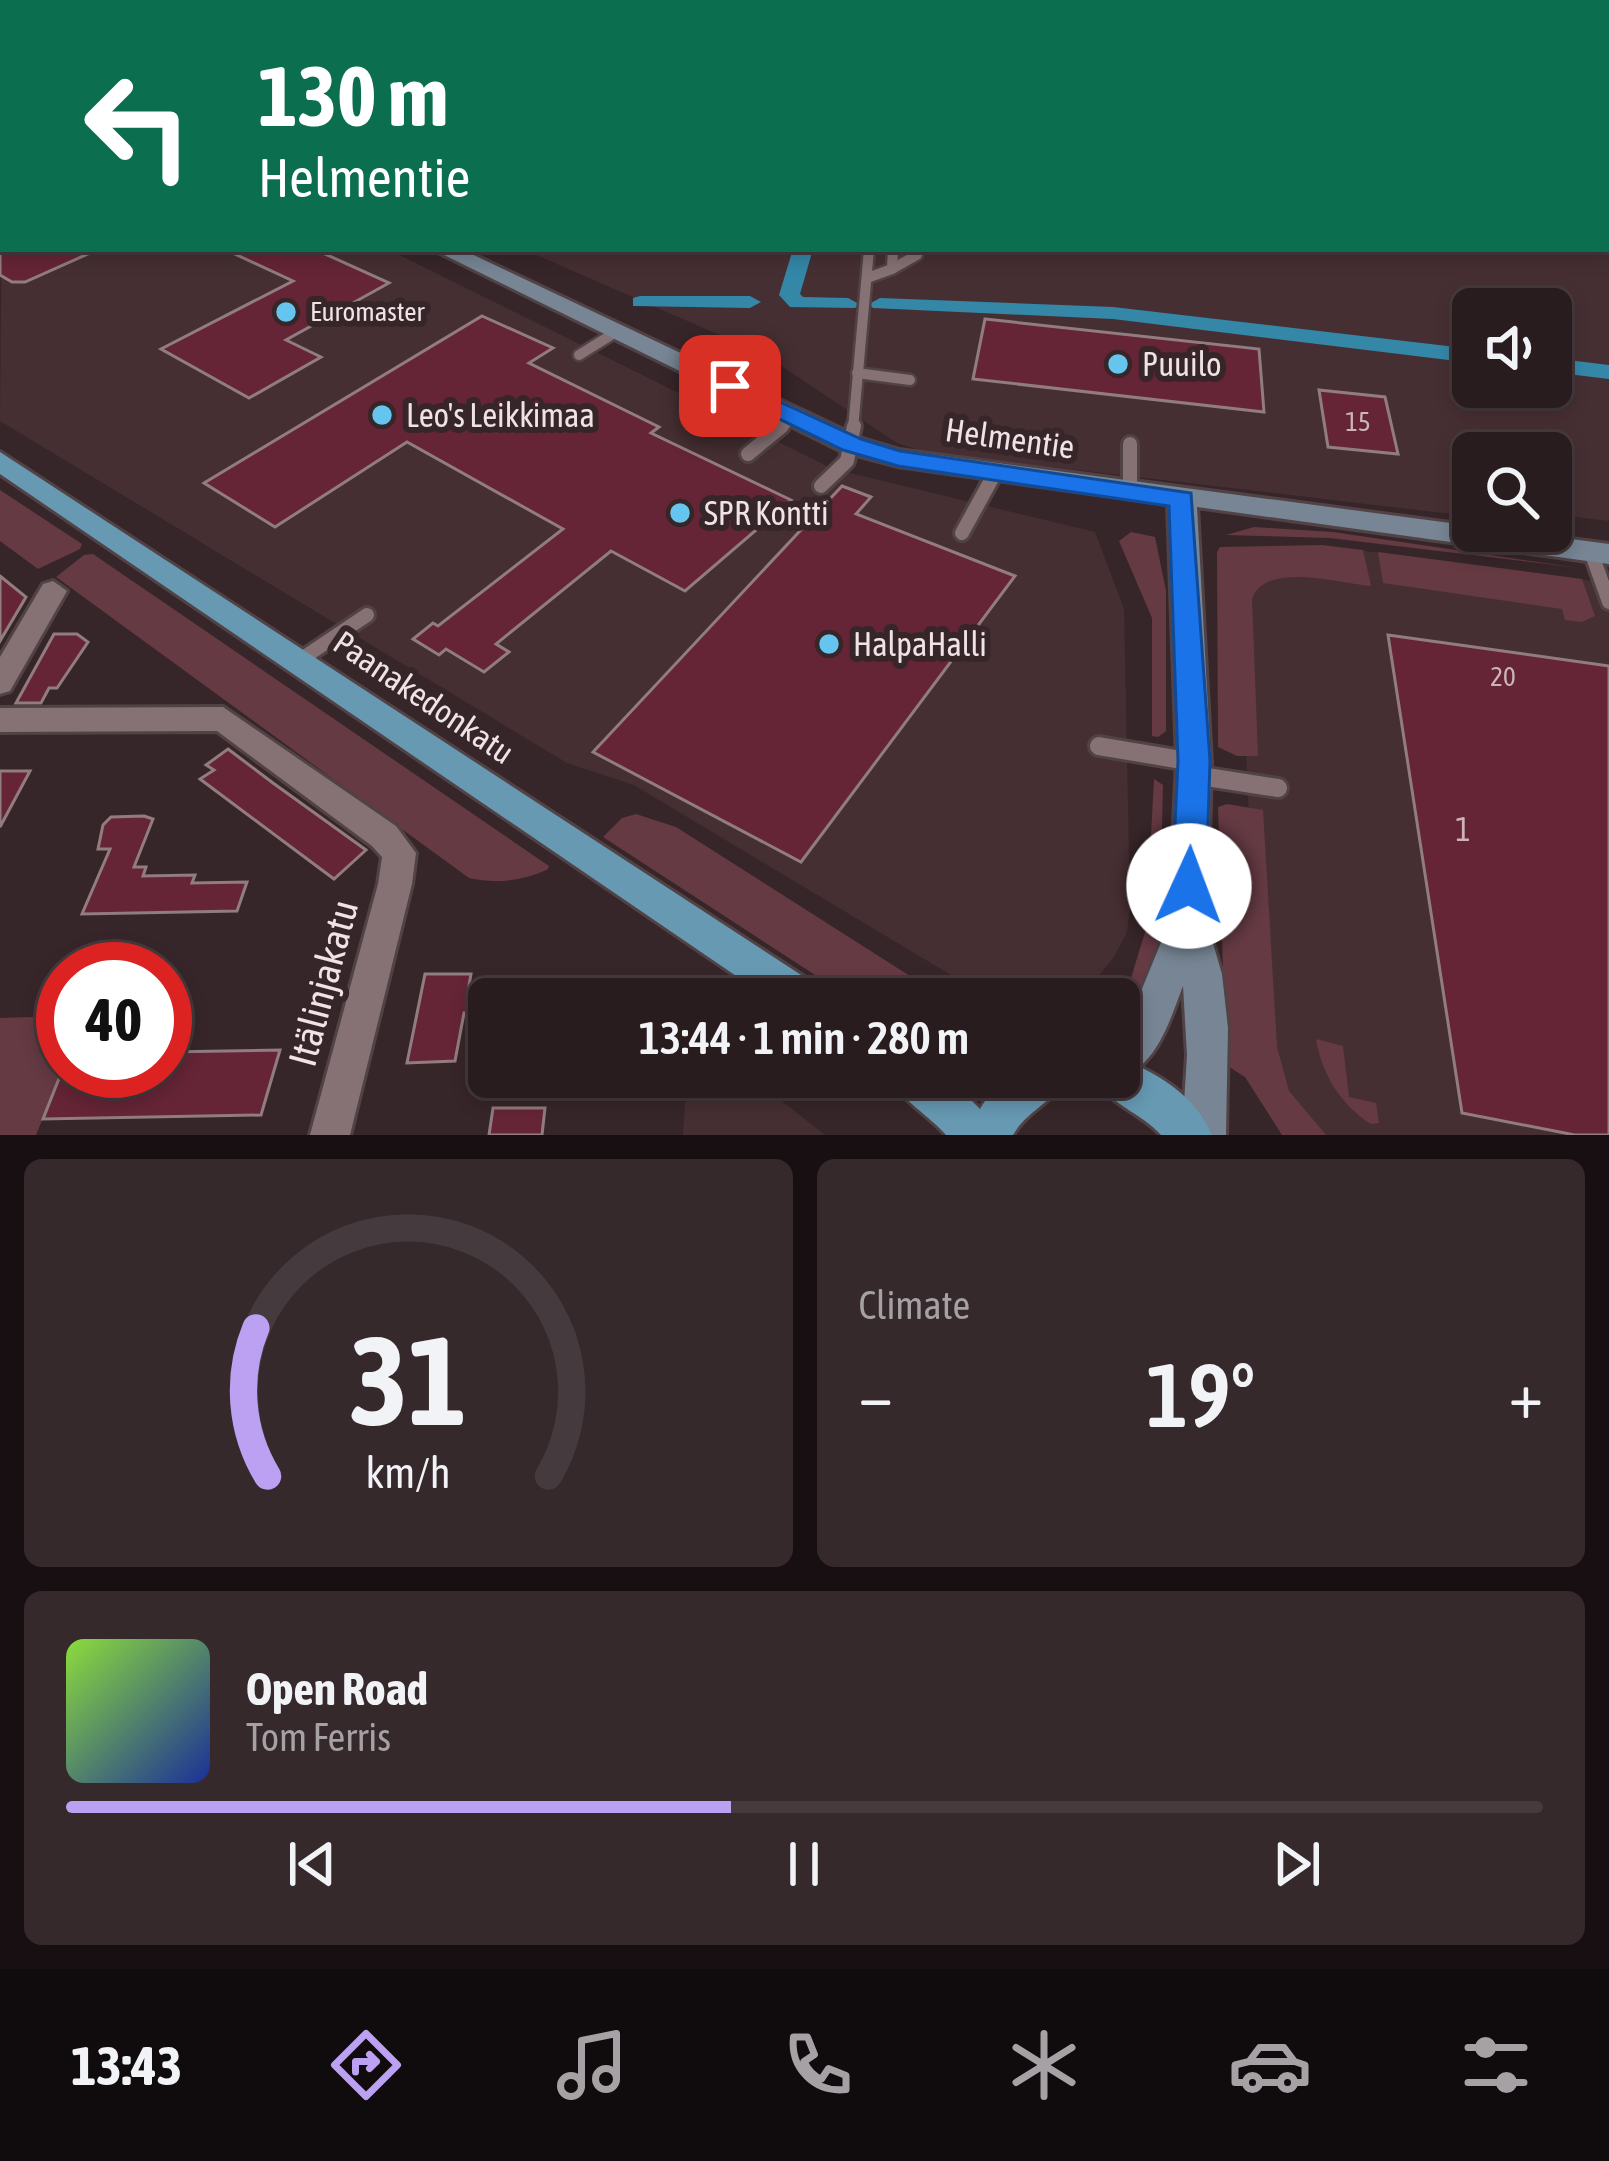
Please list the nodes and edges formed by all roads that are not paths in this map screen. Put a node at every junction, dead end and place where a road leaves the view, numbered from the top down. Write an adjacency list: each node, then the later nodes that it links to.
1 (449, 252): 7 (street, Helmentie)
2 (869, 252): 6 (lane)
3 (893, 252): 5 (lane)
4 (918, 252): 5 (lane)
5 (892, 268): 6 (lane)
6 (867, 278): 9 (lane)
7 (616, 332): 8 (lane); 11 (street, Helmentie)
8 (579, 355)
9 (857, 374): 10 (lane); 12 (lane)
10 (910, 380)
11 (794, 417): 12 (street, Helmentie); 14 (lane)
12 (852, 445): 16 (street, Helmentie); 17 (lane)
13 (1130, 445): 18 (lane)
14 (748, 454)
15 (0, 461): 25 (main road, Paanakedonkatu)
16 (994, 472): 18 (street, Helmentie); 20 (lane)
17 (821, 486)
18 (1130, 492): 19 (street, Helmentie)
19 (1182, 499): 21 (street, Helmentie); 29 (street)
20 (962, 533)
21 (1600, 553): 23 (lane)
22 (53, 591): 26 (street)
23 (1609, 602)
24 (367, 615): 25 (lane)
25 (297, 662): 32 (main road, Paanakedonkatu)
26 (0, 683)
27 (0, 720): 37 (street, Itälinjakatu)
28 (1099, 746): 29 (lane)
29 (1194, 768): 30 (lane); 31 (street)
30 (1278, 788)
31 (1188, 923): 33 (street); 41 (street)
32 (772, 978)
33 (1140, 1035)
34 (1140, 1090): 40 (main road)
35 (941, 1098): 38 (main road)
36 (1014, 1098): 39 (main road)
37 (330, 1135)
38 (974, 1135)
39 (989, 1135)
40 (1190, 1135)
41 (1204, 1135)

